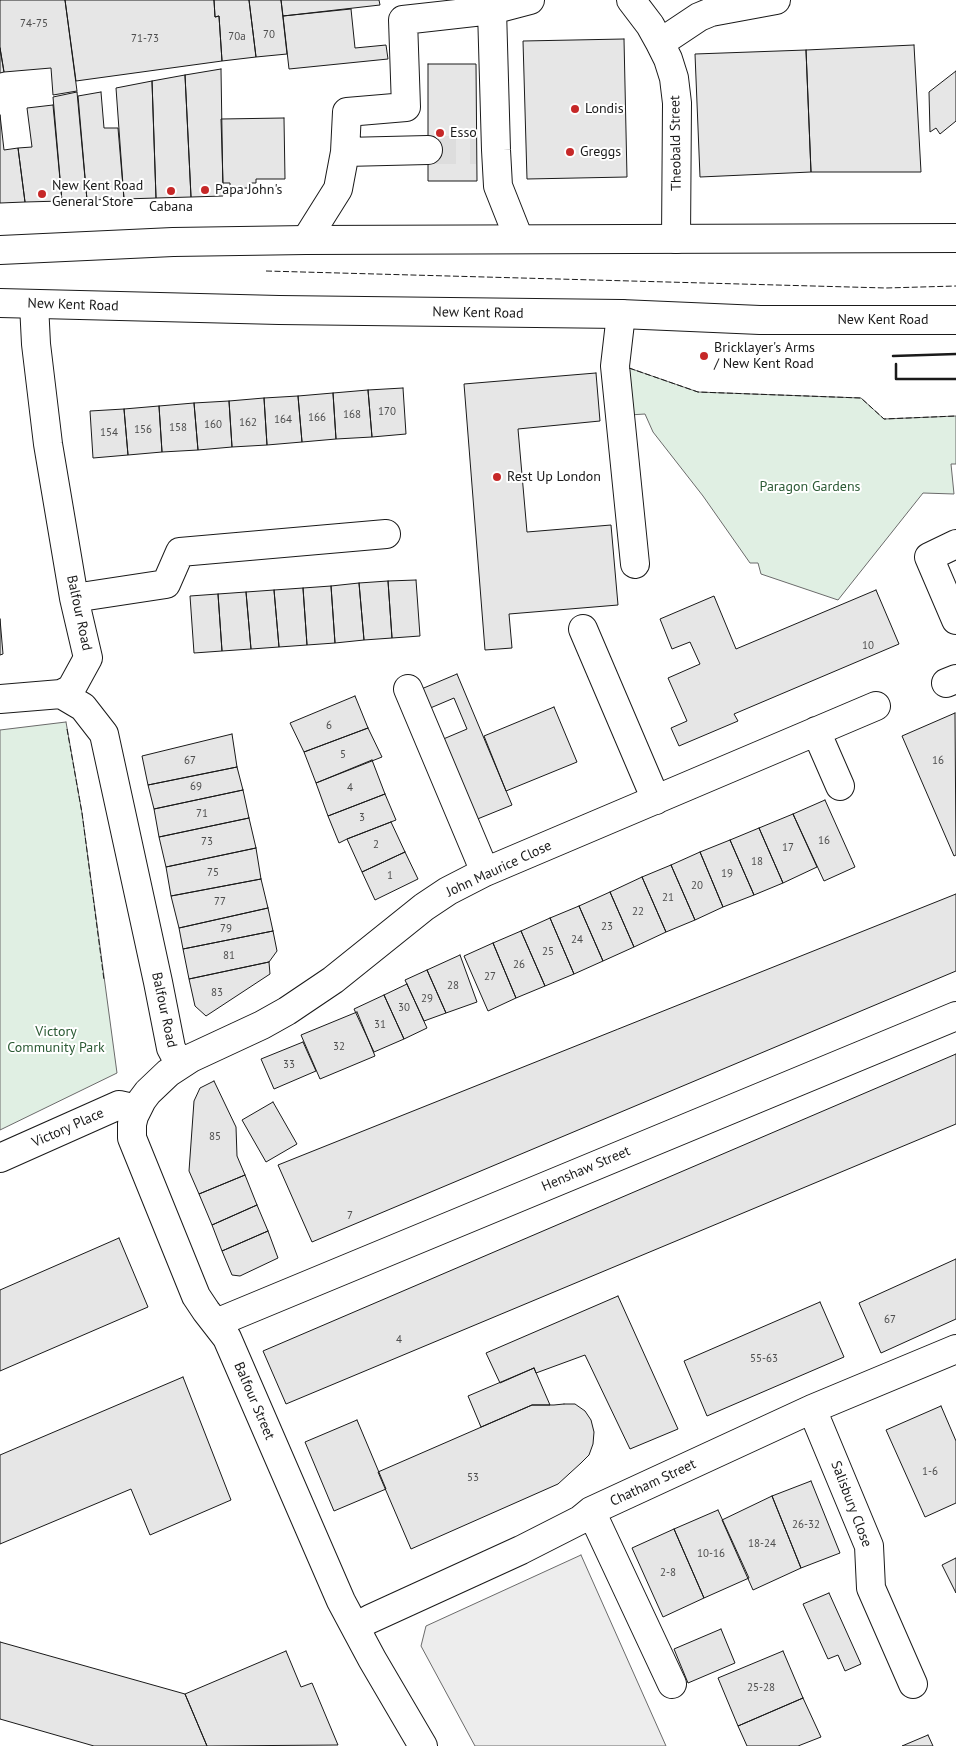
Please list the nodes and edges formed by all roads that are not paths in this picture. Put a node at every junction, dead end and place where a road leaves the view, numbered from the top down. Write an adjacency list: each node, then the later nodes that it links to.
1 (530, 0): 4 (main road)
2 (631, 0): 5 (main road, Theobald Street)
3 (776, 0): 5 (main road)
4 (492, 10): 7 (main road); 9 (main road)
5 (660, 43): 10 (main road, Theobald Street)
6 (428, 150): 7 (main road)
7 (344, 152): 11 (main road)
8 (956, 238): 10 (main road)
9 (519, 239): 10 (main road); 11 (main road)
10 (676, 239)
11 (306, 240): 12 (main road)
12 (0, 250)
13 (0, 303): 14 (main road, New Kent Road)
14 (34, 304): 15 (main road, New Kent Road); 20 (main road, Balfour Road)
15 (621, 314): 16 (main road, New Kent Road); 19 (main road)
16 (956, 320)
17 (386, 534): 20 (main road)
18 (956, 544): 21 (main road)
19 (635, 564)
20 (74, 598): 24 (main road, Balfour Road)
21 (956, 620)
22 (583, 628): 29 (main road)
23 (408, 689): 30 (main road)
24 (61, 694): 25 (main road); 32 (main road, Balfour Road)
25 (0, 699)
26 (876, 706): 27 (main road, John Maurice Close)
27 (816, 731): 28 (main road); 29 (main road, John Maurice Close)
28 (840, 786)
29 (656, 800): 30 (main road, John Maurice Close)
30 (485, 872): 32 (main road, John Maurice Close)
31 (956, 1016): 35 (main road, Henshaw Street)
32 (180, 1065): 33 (main road, Balfour Street)
33 (137, 1109): 34 (main road, Victory Place); 35 (main road, Balfour Street)
34 (0, 1158)
35 (216, 1323): 39 (main road, Balfour Street)
36 (956, 1349): 37 (main road, Chatham Street)
37 (812, 1409): 38 (main road, Chatham Street); 41 (main road, Salisbury Close)
38 (591, 1511): 39 (main road, Chatham Street); 40 (main road)
39 (355, 1628): 42 (main road, Balfour Street)
40 (672, 1684)
41 (913, 1684)
42 (423, 1746)

